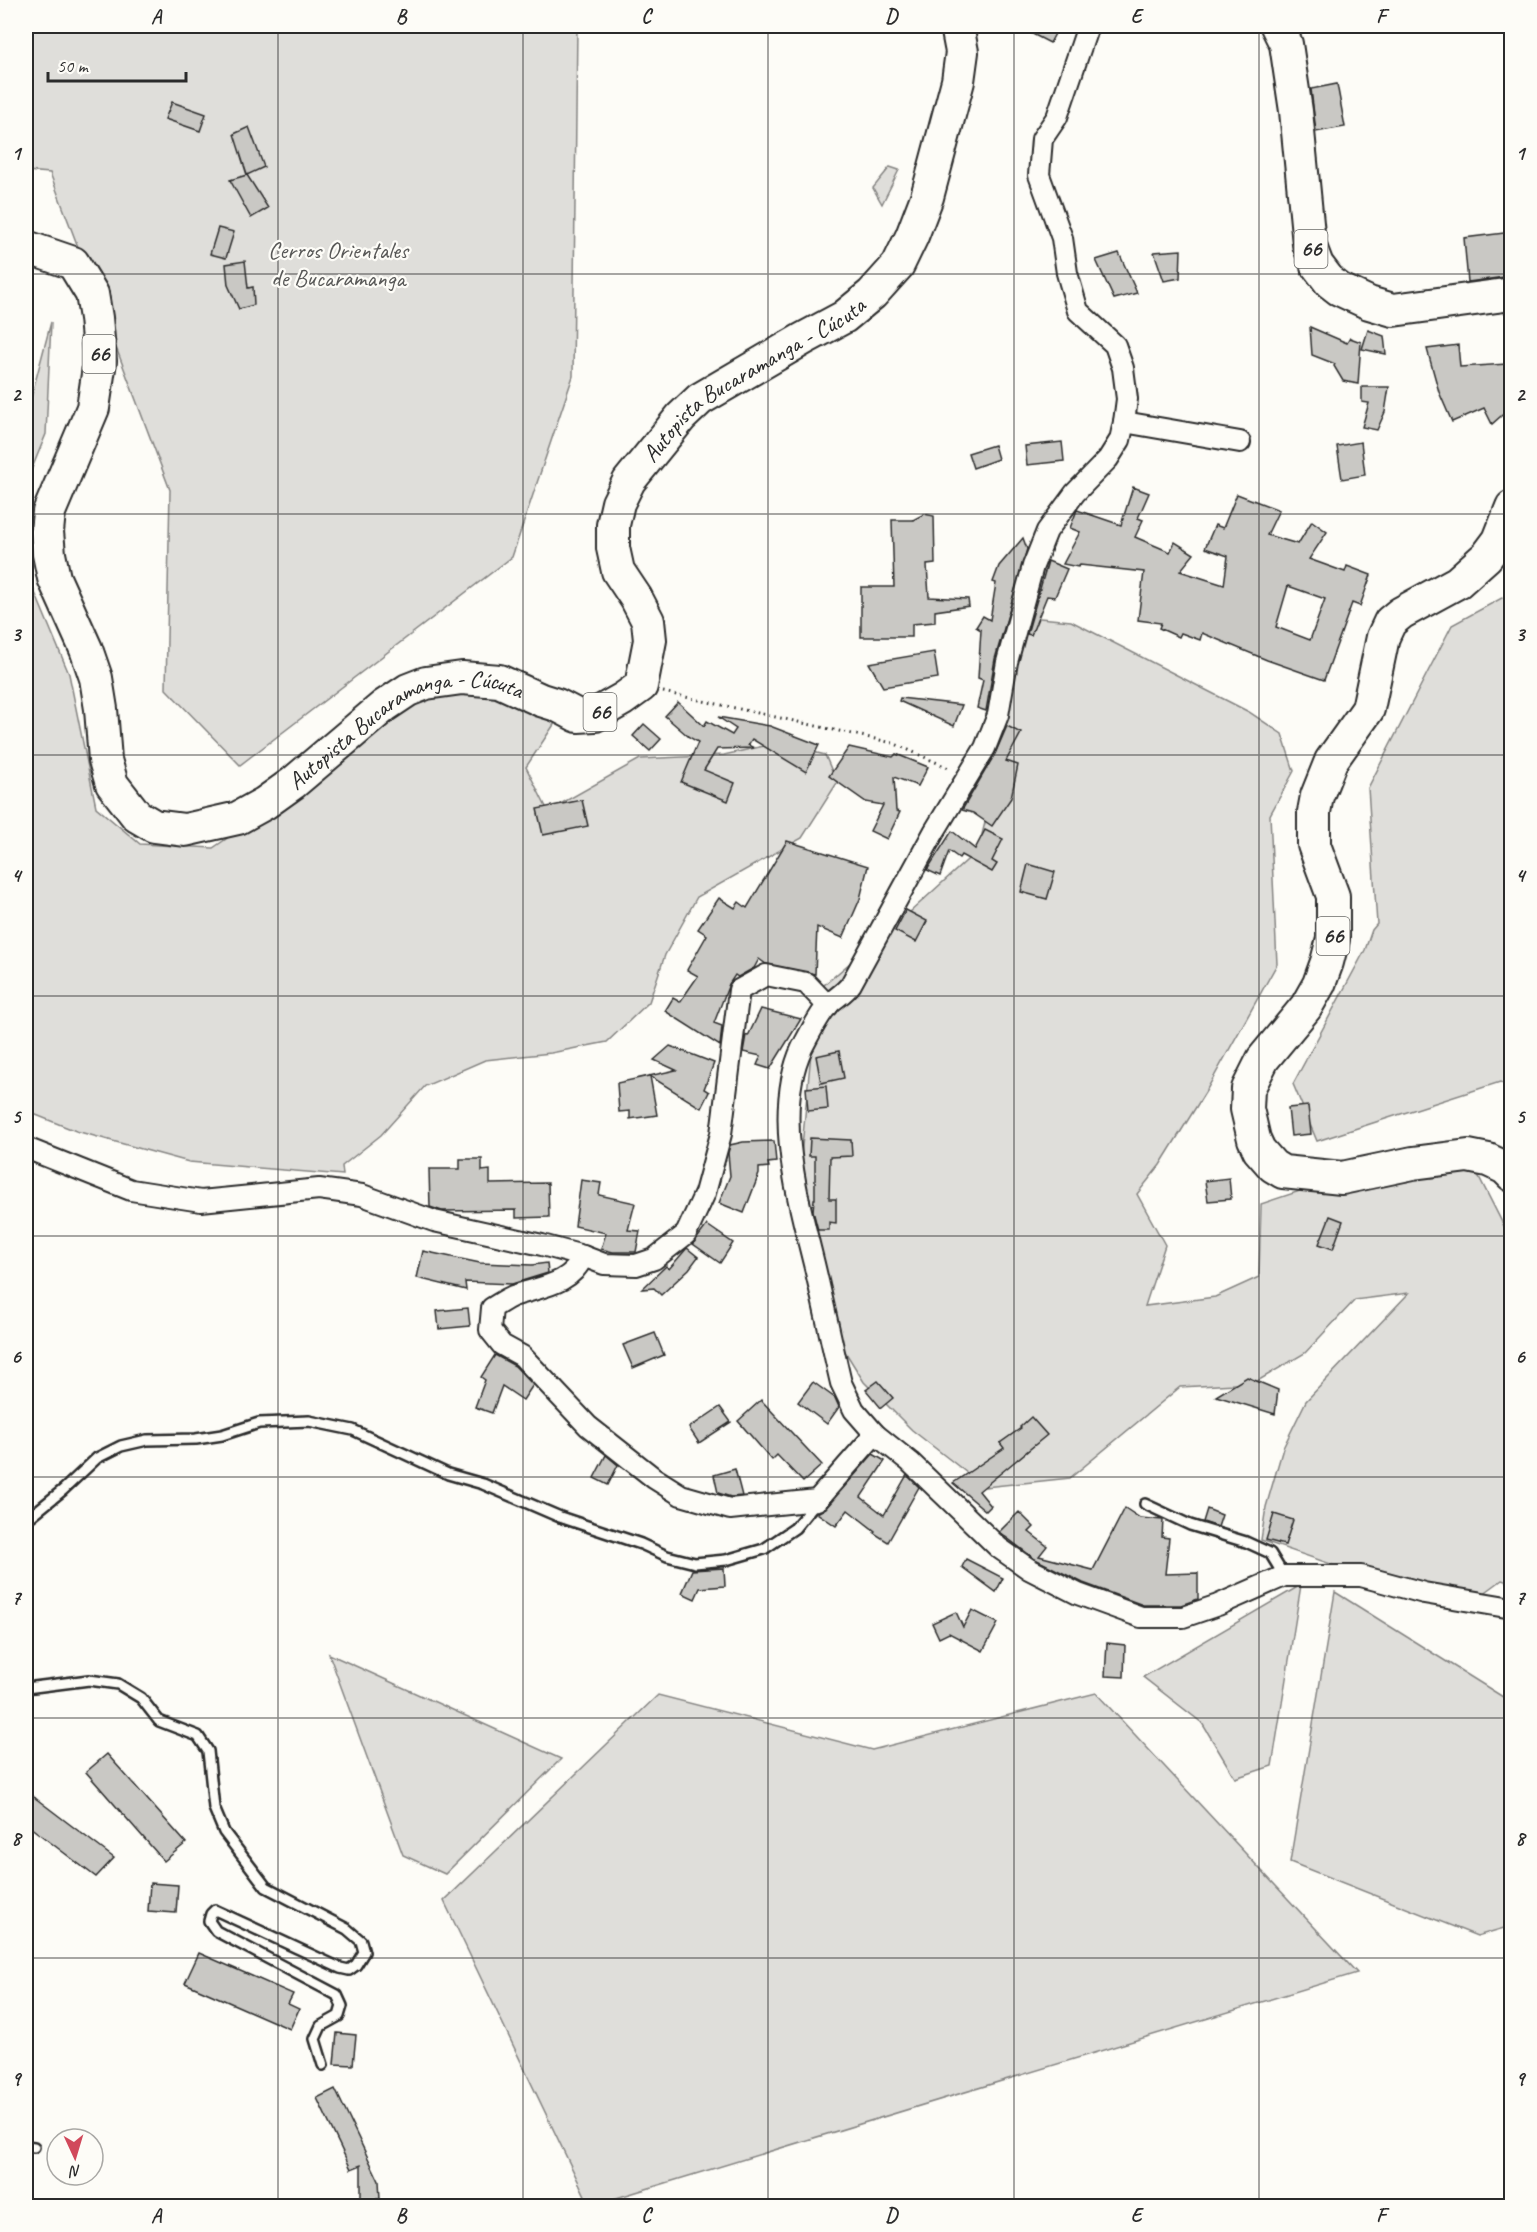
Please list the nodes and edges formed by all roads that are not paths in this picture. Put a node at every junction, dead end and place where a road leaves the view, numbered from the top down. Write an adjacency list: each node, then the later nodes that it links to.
1 (957, 26): 4 (highway, Autopista Bucaramanga - Cúcuta / 66)
2 (1088, 26): 6 (street)
3 (1277, 26): 5 (highway, 66)
4 (26, 247)
5 (1512, 294)
6 (1124, 422): 7 (street); 9 (street)
7 (1240, 442)
8 (1512, 507): 11 (highway, 66)
9 (828, 1006): 12 (street); 13 (street)
10 (26, 1148): 12 (street)
11 (1512, 1174)
12 (583, 1256): 14 (street)
13 (874, 1434): 14 (street); 17 (street)
14 (817, 1500): 16 (lane)
15 (1145, 1504): 17 (lane)
16 (26, 1520)
17 (1284, 1576): 18 (street)
18 (1512, 1608)
19 (26, 1688): 20 (lane)
20 (323, 2065)

